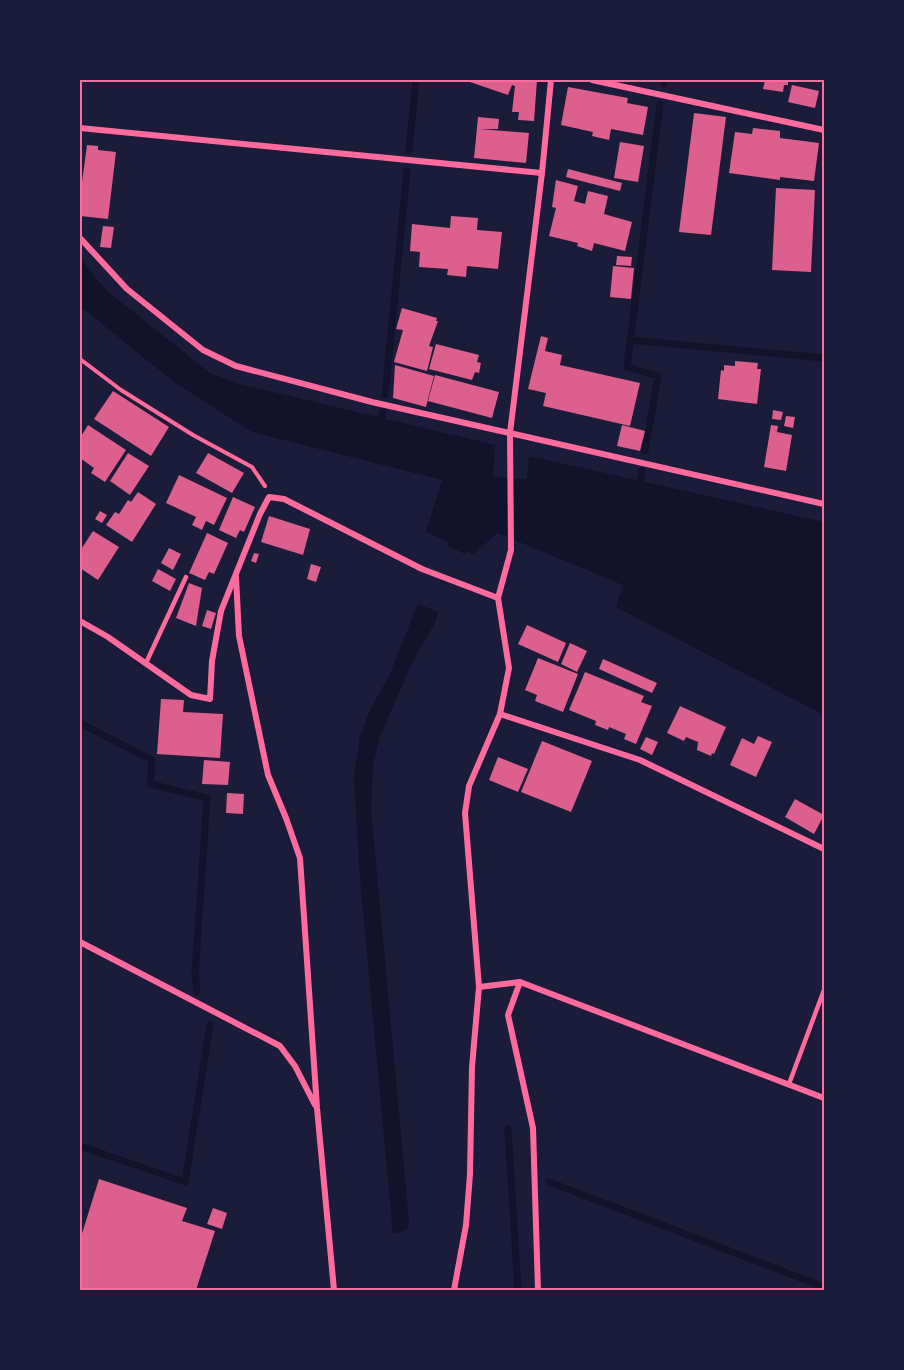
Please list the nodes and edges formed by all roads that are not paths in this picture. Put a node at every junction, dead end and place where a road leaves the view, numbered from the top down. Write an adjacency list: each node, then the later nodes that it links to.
1 (551, 80): 5 (street)
2 (592, 80): 4 (street)
3 (80, 128): 5 (street)
4 (825, 130)
5 (542, 173): 7 (street)
6 (80, 238): 7 (street)
7 (510, 433): 8 (street); 11 (street)
8 (825, 504)
9 (186, 577): 13 (lane)
10 (236, 577): 11 (street); 13 (street); 22 (street)
11 (498, 598): 14 (street)
12 (80, 621): 13 (street)
13 (146, 663)
14 (501, 714): 15 (street); 18 (street)
15 (825, 849)
16 (80, 942): 22 (street)
17 (520, 981): 18 (street); 20 (street); 25 (street)
18 (479, 987): 24 (street)
19 (825, 990): 20 (lane)
20 (789, 1084): 21 (street)
21 (825, 1098)
22 (317, 1108): 23 (street)
23 (334, 1290)
24 (454, 1290)
25 (538, 1290)

